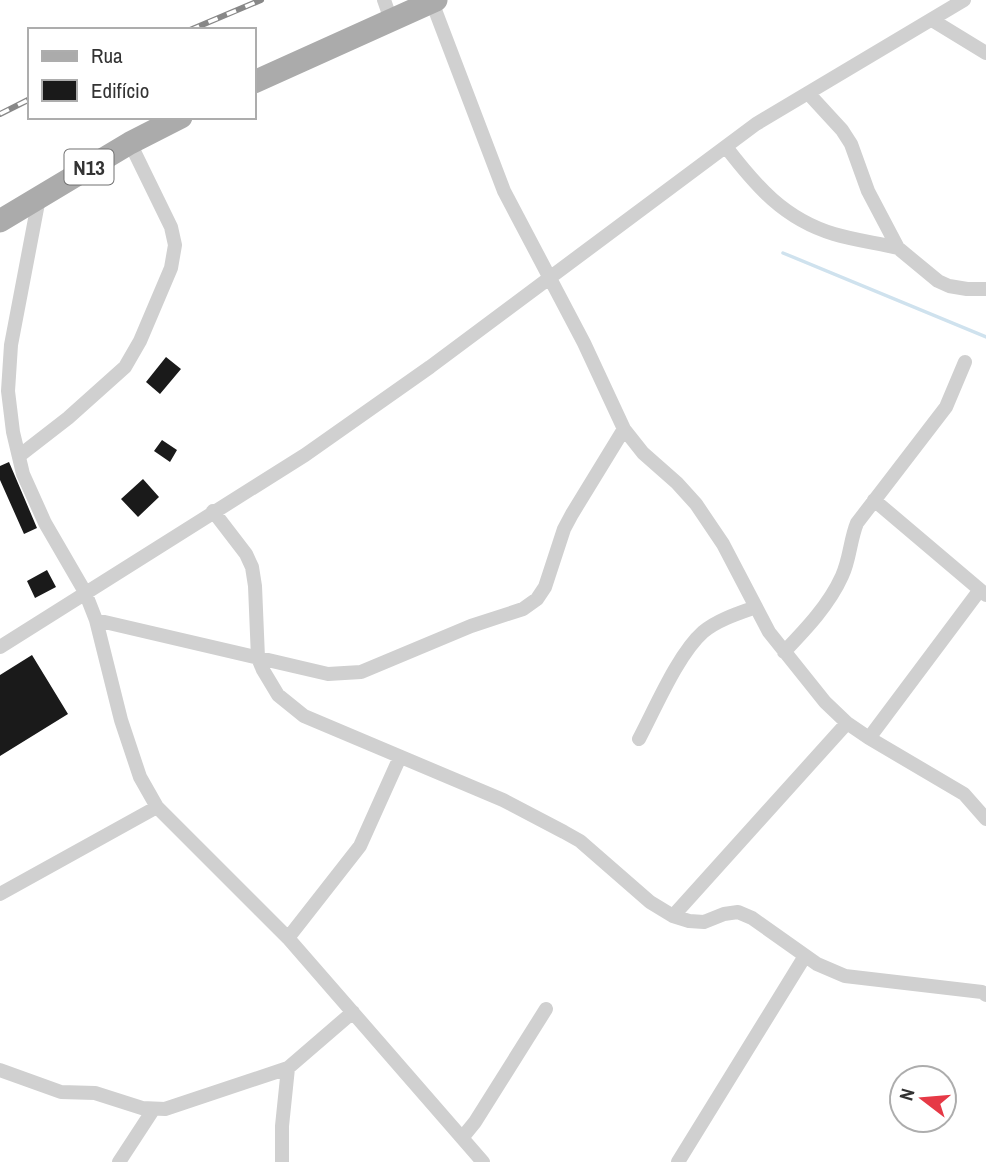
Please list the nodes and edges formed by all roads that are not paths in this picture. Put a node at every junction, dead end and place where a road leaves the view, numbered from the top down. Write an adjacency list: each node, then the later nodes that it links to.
1 (964, 0): 4 (street)
2 (434, 1): 3 (main road); 14 (street)
3 (388, 10): 6 (main road)
4 (932, 20): 5 (street); 7 (street)
5 (986, 53)
6 (256, 81)
7 (808, 93): 10 (street); 13 (street)
8 (177, 119): 9 (main road, N13)
9 (130, 143): 11 (main road, N13); 18 (street)
10 (726, 147): 13 (street); 14 (street)
11 (39, 198): 12 (main road, N13); 18 (street)
12 (0, 221)
13 (898, 248): 15 (street)
14 (551, 277): 17 (street); 20 (street)
15 (986, 289)
16 (965, 362): 19 (street)
17 (624, 429): 23 (street); 27 (street)
18 (19, 456): 21 (street)
19 (874, 500): 22 (street); 26 (street)
20 (213, 511): 21 (street); 27 (street)
21 (85, 592): 24 (street); 25 (street)
22 (983, 593): 29 (street)
23 (756, 607): 26 (street); 30 (street)
24 (96, 620): 27 (street); 32 (street)
25 (0, 647)
26 (784, 652): 28 (street)
27 (258, 658): 31 (street)
28 (846, 723): 29 (street); 35 (street)
29 (869, 738): 33 (street)
30 (639, 739)
31 (400, 757): 35 (street); 36 (street)
32 (157, 807): 34 (street); 36 (street)
33 (986, 819)
34 (0, 894)
35 (673, 916): 37 (street)
36 (288, 938): 40 (street)
37 (805, 956): 38 (street); 48 (street)
38 (986, 995)
39 (546, 1009): 44 (street)
40 (353, 1012): 41 (street); 44 (street)
41 (288, 1068): 43 (street); 46 (street)
42 (0, 1070): 43 (street)
43 (153, 1110): 45 (street)
44 (462, 1138): 47 (street)
45 (118, 1162)
46 (282, 1162)
47 (483, 1162)
48 (678, 1162)

